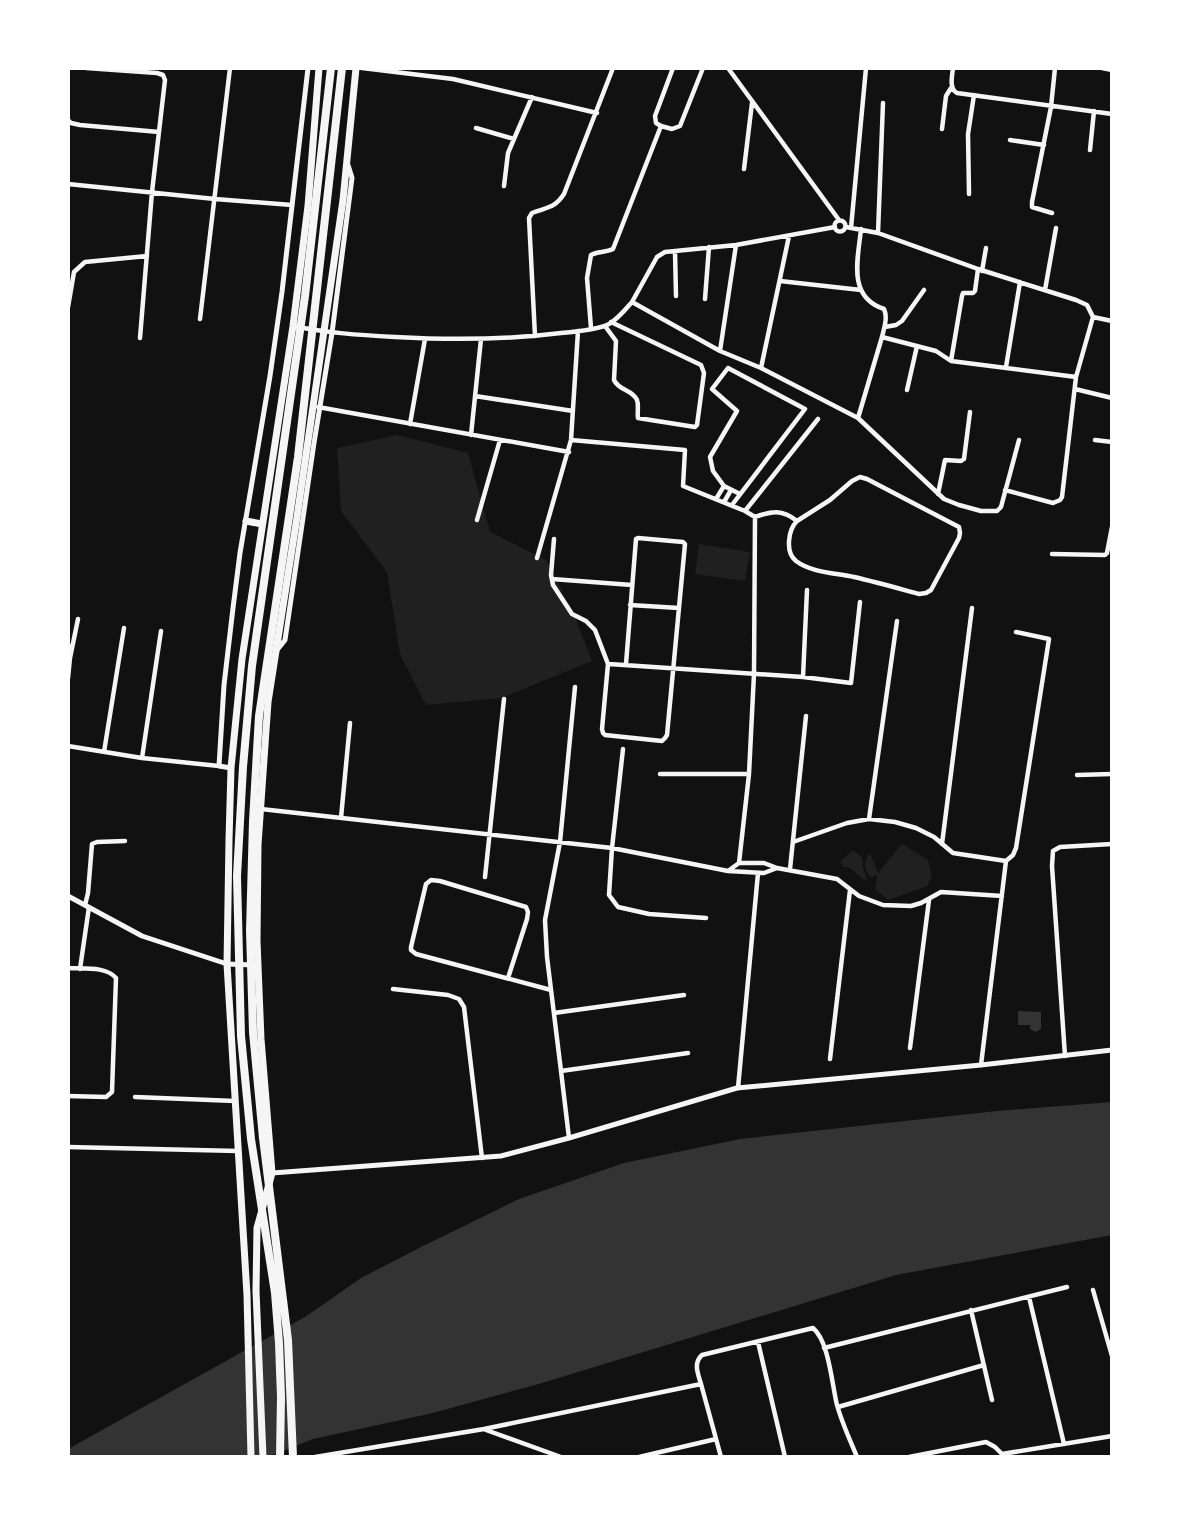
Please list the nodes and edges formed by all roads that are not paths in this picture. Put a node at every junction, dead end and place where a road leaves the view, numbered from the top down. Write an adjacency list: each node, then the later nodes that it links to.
1 (86, 68): 17 (street)
2 (230, 68): 43 (street)
3 (308, 68): 44 (street)
4 (319, 68): 72 (main road)
5 (331, 68): 229 (highway)
6 (342, 68): 230 (highway)
7 (356, 68): 37 (main road)
8 (362, 68): 21 (street)
9 (613, 68): 26 (street)
10 (673, 68): 29 (street)
11 (703, 68): 29 (street)
12 (728, 68): 22 (street)
13 (866, 68): 48 (street)
14 (953, 68): 19 (street)
15 (1055, 68): 24 (street)
16 (1102, 68): 18 (street)
17 (123, 70): 32 (street)
18 (1112, 70)
19 (952, 87): 20 (street); 31 (street)
20 (974, 95): 24 (street); 42 (street)
21 (532, 97): 26 (street); 33 (street)
22 (752, 103): 38 (street); 46 (street)
23 (883, 103): 51 (street)
24 (1051, 107): 25 (street); 35 (street)
25 (1094, 111): 27 (street); 36 (street)
26 (597, 113): 80 (street)
27 (1112, 114)
28 (69, 123): 32 (street)
29 (661, 126): 75 (street)
30 (476, 128): 33 (street)
31 (942, 128)
32 (159, 132): 41 (street)
33 (514, 139): 40 (street)
34 (1010, 139): 35 (street)
35 (1044, 145): 45 (street)
36 (1090, 150)
37 (346, 162): 78 (main road); 79 (street)
38 (744, 169)
39 (68, 184): 41 (street)
40 (504, 186)
41 (152, 192): 43 (street); 57 (street)
42 (970, 194)
43 (215, 199): 44 (street); 69 (street)
44 (292, 205): 120 (street)
45 (1052, 214)
46 (839, 220): 47 (street); 48 (street)
47 (835, 227): 48 (street); 52 (street)
48 (848, 228): 50 (street)
49 (1056, 228): 63 (street)
50 (861, 229): 51 (street); 61 (street)
51 (878, 233): 58 (street)
52 (789, 236): 53 (street); 59 (street)
53 (736, 245): 54 (street); 87 (street)
54 (709, 247): 56 (street); 65 (street)
55 (986, 248): 58 (street)
56 (675, 251): 64 (street); 66 (street)
57 (147, 256): 67 (street); 83 (street)
58 (980, 270): 60 (street); 88 (street)
59 (780, 281): 61 (street); 89 (street)
60 (1020, 282): 63 (street); 90 (street)
61 (861, 290): 74 (street)
62 (924, 290): 74 (street)
63 (1045, 290): 68 (street)
64 (676, 296)
65 (705, 299)
66 (632, 302): 71 (street); 87 (street)
67 (68, 307)
68 (1093, 317): 70 (street); 91 (street)
69 (200, 319)
70 (1112, 321)
71 (611, 322): 73 (street); 76 (street)
72 (293, 326): 78 (street); 122 (main road)
73 (605, 326): 75 (street); 81 (street)
74 (885, 327): 82 (street)
75 (591, 328): 77 (street)
76 (622, 328): 81 (street); 81 (street)
77 (578, 331): 80 (street); 97 (street)
78 (323, 332): 79 (street); 96 (main road)
79 (332, 333): 84 (street); 96 (street)
80 (535, 336): 85 (street)
81 (612, 336)
82 (882, 337): 86 (street); 99 (street)
83 (140, 338)
84 (425, 338): 85 (street); 101 (street)
85 (481, 339): 94 (street)
86 (917, 345): 88 (street); 93 (street)
87 (720, 351): 89 (street)
88 (951, 361): 90 (street)
89 (761, 368): 99 (street)
90 (1006, 368): 91 (street)
91 (1076, 377): 92 (street)
92 (1075, 389): 95 (street); 111 (street)
93 (907, 390)
94 (475, 396): 97 (street); 102 (street)
95 (1112, 398)
96 (316, 407): 101 (street); 161 (main road)
97 (573, 411): 104 (street)
98 (970, 412): 113 (street)
99 (858, 418): 113 (street)
100 (818, 419): 117 (street)
101 (410, 424): 102 (street)
102 (471, 435): 103 (street)
103 (500, 440): 108 (street); 119 (street)
104 (571, 440): 108 (street); 114 (street)
105 (1019, 440): 111 (street)
106 (1096, 440): 107 (street)
107 (1112, 442)
108 (569, 452): 126 (street)
109 (724, 486): 110 (street); 112 (street); 114 (street)
110 (731, 490): 112 (street); 115 (street)
111 (1005, 490): 113 (street)
112 (740, 494): 116 (street)
113 (938, 495)
114 (716, 499): 115 (street)
115 (724, 502): 116 (street)
116 (732, 505): 117 (street)
117 (745, 511): 118 (street)
118 (755, 517): 121 (street); 144 (street)
119 (477, 520)
120 (246, 521): 122 (main road); 155 (street)
121 (797, 521): 121 (street)
122 (262, 524): 156 (main road)
123 (1112, 527): 125 (street)
124 (554, 539): 127 (street)
125 (1052, 554)
126 (537, 558)
127 (552, 579): 128 (street); 141 (street)
128 (632, 585): 131 (street); 132 (street)
129 (807, 590): 145 (street)
130 (860, 602): 145 (street)
131 (630, 605): 132 (street); 142 (street)
132 (679, 608): 143 (street)
133 (972, 608): 168 (street)
134 (78, 619): 140 (street)
135 (897, 621): 163 (street)
136 (124, 628): 153 (street)
137 (161, 631): 154 (street)
138 (1016, 632): 171 (street)
139 (68, 644): 140 (street)
140 (70, 657): 146 (street)
141 (608, 664): 142 (street); 143 (street)
142 (626, 664): 143 (street)
143 (673, 669): 144 (street)
144 (754, 674): 145 (street); 158 (street)
145 (803, 677)
146 (68, 678)
147 (575, 687): 166 (street)
148 (504, 699): 164 (street)
149 (806, 716): 167 (street)
150 (350, 723): 162 (street)
151 (68, 746): 153 (street)
152 (623, 748): 170 (street)
153 (104, 752): 154 (street)
154 (142, 758): 155 (street)
155 (219, 766): 156 (street)
156 (231, 768): 184 (main road)
157 (660, 774): 158 (street)
158 (749, 774): 172 (street)
159 (1112, 774): 160 (street)
160 (1077, 775)
161 (261, 809): 162 (street); 185 (main road)
162 (341, 818): 164 (street)
163 (869, 819): 167 (street); 168 (street)
164 (489, 835): 166 (street); 177 (street)
165 (125, 841): 182 (street)
166 (560, 842): 170 (street); 190 (street)
167 (793, 842): 174 (street)
168 (942, 844): 171 (street)
169 (1112, 844): 196 (street)
170 (612, 848): 175 (street); 183 (street)
171 (1006, 861): 180 (street)
172 (739, 863): 173 (street); 175 (street)
173 (777, 868): 174 (street); 176 (street)
174 (790, 869): 178 (street)
175 (727, 871): 176 (street)
176 (758, 873): 200 (street)
177 (485, 877)
178 (850, 890): 181 (street); 197 (street)
179 (68, 896): 182 (street)
180 (1002, 896): 181 (street); 198 (street)
181 (929, 899): 193 (street)
182 (87, 906): 184 (street); 187 (street)
183 (706, 918)
184 (227, 964): 185 (street); 203 (main road)
185 (257, 965): 208 (main road)
186 (68, 968): 187 (street)
187 (80, 969): 201 (street)
188 (508, 978): 188 (street); 190 (street)
189 (393, 989): 207 (street)
190 (551, 989): 192 (street)
191 (684, 995): 192 (street)
192 (554, 1013): 199 (street)
193 (910, 1048)
194 (1112, 1050): 196 (street)
195 (688, 1053): 199 (street)
196 (1065, 1056): 198 (street)
197 (830, 1059)
198 (981, 1065): 200 (street)
199 (561, 1072): 204 (street)
200 (737, 1088): 204 (street)
201 (68, 1096)
202 (135, 1097): 203 (street)
203 (236, 1101): 206 (main road)
204 (569, 1138): 207 (street)
205 (68, 1147): 206 (street)
206 (239, 1151): 227 (main road)
207 (482, 1158): 208 (street)
208 (272, 1173): 228 (main road)
209 (1067, 1287): 211 (street)
210 (1093, 1290): 214 (street)
211 (1029, 1297): 212 (street); 225 (street)
212 (971, 1310): 216 (street); 218 (street)
213 (1112, 1324): 214 (street)
214 (1103, 1325): 217 (street)
215 (758, 1342): 216 (street); 219 (street); 235 (street)
216 (824, 1348): 221 (street)
217 (1112, 1356)
218 (984, 1365): 220 (street); 221 (street)
219 (701, 1384): 222 (street); 224 (street)
220 (992, 1400)
221 (838, 1407): 236 (street)
222 (484, 1429): 231 (street); 232 (street)
223 (1112, 1436): 225 (street)
224 (716, 1439): 233 (street); 234 (street)
225 (1064, 1444): 226 (street)
226 (919, 1455): 237 (street)
227 (251, 1457)
228 (263, 1457)
229 (279, 1457)
230 (293, 1457)
231 (315, 1457)
232 (561, 1457)
233 (639, 1457)
234 (721, 1457)
235 (785, 1457)
236 (857, 1457)
237 (909, 1457)

